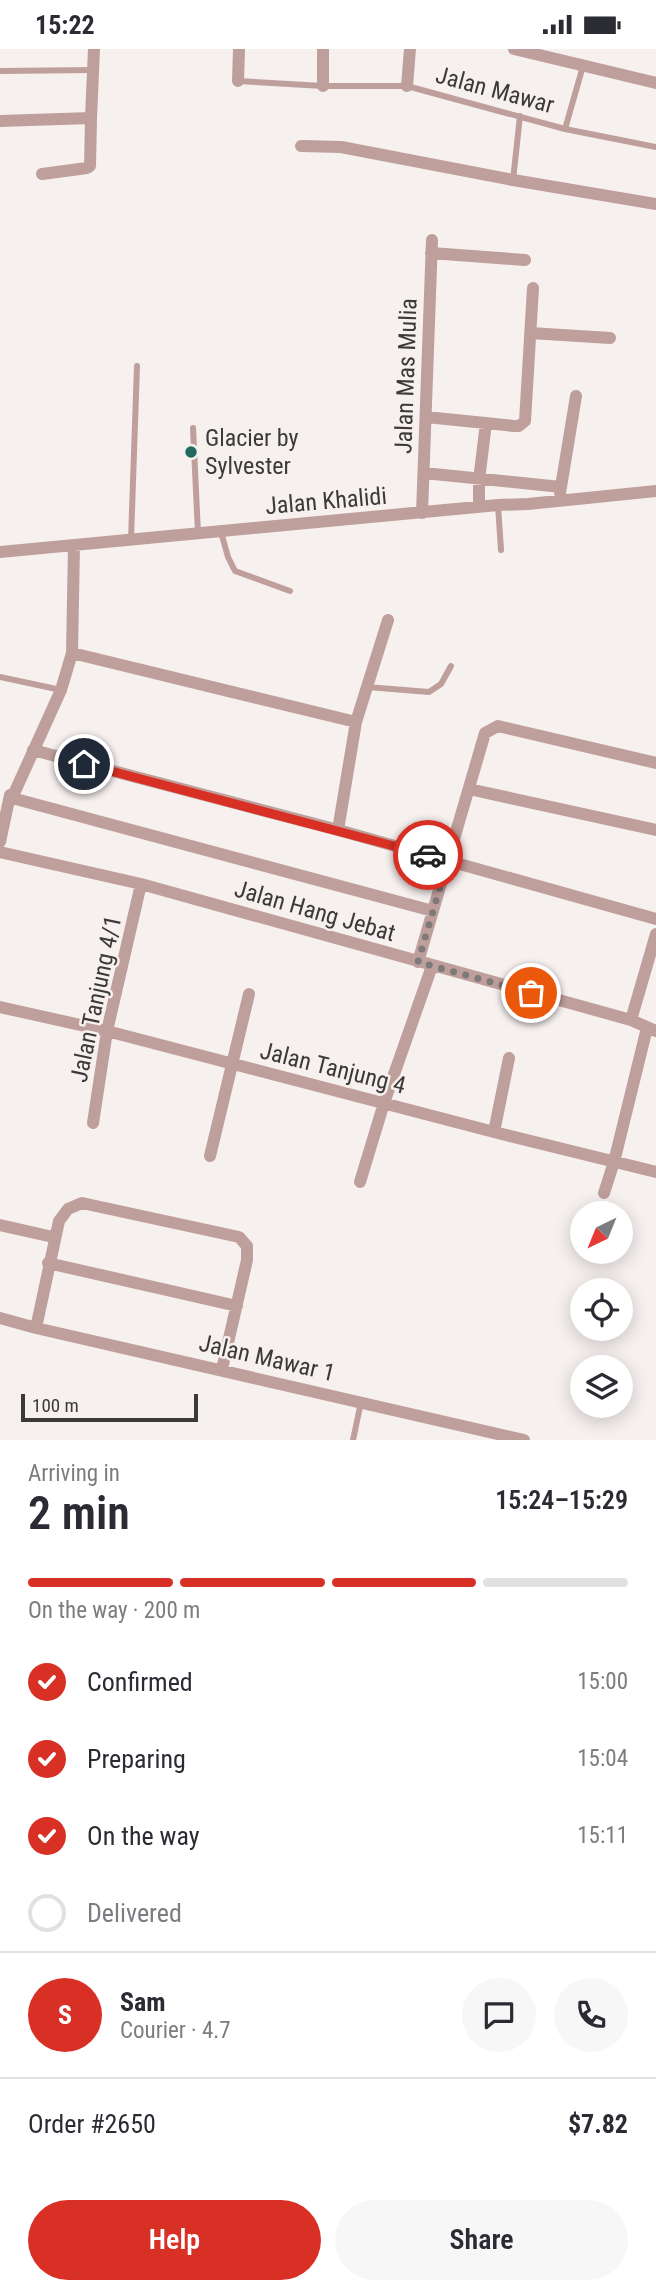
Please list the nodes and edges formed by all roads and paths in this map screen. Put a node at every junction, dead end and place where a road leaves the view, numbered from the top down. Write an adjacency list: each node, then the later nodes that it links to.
1 (94, 49): 7 (street)
2 (239, 49): 9 (street)
3 (323, 49): 11 (street)
4 (411, 49): 12 (street)
5 (514, 49): 6 (street)
6 (583, 66): 10 (street); 16 (lane)
7 (93, 70): 8 (lane); 14 (street)
8 (0, 71)
9 (238, 81): 11 (lane, Jalan Mawar)
10 (656, 83)
11 (323, 86): 12 (lane, Jalan Mawar)
12 (407, 86): 13 (lane, Jalan Mawar)
13 (520, 116): 16 (lane, Jalan Mawar); 20 (lane)
14 (91, 118): 15 (street); 19 (street)
15 (0, 121)
16 (565, 129): 18 (lane, Jalan Mawar)
17 (301, 146): 20 (street)
18 (656, 147)
19 (42, 174)
20 (513, 180): 21 (street)
21 (656, 204)
22 (525, 260): 28 (street, Jalan Mas Mulia)
23 (533, 288): 24 (street)
24 (530, 333): 25 (street); 29 (street)
25 (611, 338)
26 (137, 366): 42 (lane)
27 (576, 395): 35 (street)
28 (426, 417): 29 (street); 31 (street, Jalan Mas Mulia)
29 (486, 423): 32 (street)
30 (193, 428): 41 (lane)
31 (424, 473): 32 (street); 39 (street, Jalan Mas Mulia)
32 (480, 480): 33 (street); 38 (street)
33 (529, 485): 35 (street); 37 (street)
34 (656, 491): 35 (street, Jalan Khalidi)
35 (560, 494): 37 (street, Jalan Khalidi)
36 (498, 505): 37 (street, Jalan Khalidi); 38 (street, Jalan Khalidi); 44 (lane)
37 (528, 505)
38 (479, 507): 39 (street, Jalan Khalidi)
39 (422, 513): 40 (street, Jalan Khalidi)
40 (221, 532): 41 (street, Jalan Khalidi); 46 (lane)
41 (198, 533): 42 (street, Jalan Khalidi)
42 (131, 540): 43 (street, Jalan Khalidi)
43 (74, 545): 45 (street, Jalan Khalidi); 48 (street)
44 (501, 550)
45 (0, 552)
46 (290, 591)
47 (388, 620): 51 (street)
48 (72, 653): 52 (street); 53 (street)
49 (451, 666): 51 (lane)
50 (0, 677): 52 (lane)
51 (367, 687): 53 (street)
52 (61, 690): 54 (street)
53 (356, 722): 58 (street)
54 (33, 750): 57 (street); 58 (street)
55 (656, 763): 56 (street)
56 (469, 789): 59 (street); 62 (street)
57 (7, 795): 60 (street); 64 (street)
58 (338, 830): 62 (street)
59 (656, 830)
60 (0, 842)
61 (0, 852): 63 (street, Jalan Hang Jebat)
62 (448, 860): 64 (street); 65 (street)
63 (141, 884): 67 (street, Jalan Hang Jebat); 73 (street, Jalan Tanjung 4/1)
64 (433, 911): 67 (street)
65 (656, 919)
66 (656, 934): 71 (street)
67 (418, 962): 68 (street, Jalan Hang Jebat)
68 (432, 966): 71 (street, Jalan Hang Jebat); 76 (street)
69 (249, 995): 75 (street)
70 (0, 1007): 73 (street, Jalan Tanjung 4)
71 (631, 1020): 72 (street, Jalan Hang Jebat)
72 (651, 1030): 80 (street)
73 (107, 1031): 75 (street, Jalan Tanjung 4); 77 (street, Jalan Tanjung 4/1)
74 (509, 1058): 78 (street)
75 (232, 1064): 76 (street, Jalan Tanjung 4); 79 (street)
76 (384, 1103): 78 (street, Jalan Tanjung 4); 82 (street)
77 (93, 1123)
78 (494, 1132): 80 (street, Jalan Tanjung 4)
79 (210, 1156)
80 (614, 1162): 81 (street, Jalan Tanjung 4); 83 (street)
81 (656, 1172)
82 (360, 1182)
83 (604, 1193)
84 (0, 1225): 85 (street)
85 (53, 1237): 86 (street); 87 (street)
86 (48, 1263): 87 (street); 89 (street)
87 (237, 1306): 90 (street)
88 (0, 1318): 89 (street, Jalan Mawar 1)
89 (36, 1328): 90 (street, Jalan Mawar 1)
90 (222, 1369): 91 (street, Jalan Mawar 1)
91 (361, 1402): 92 (lane); 93 (street, Jalan Mawar 1)
92 (353, 1440)
93 (524, 1440)

